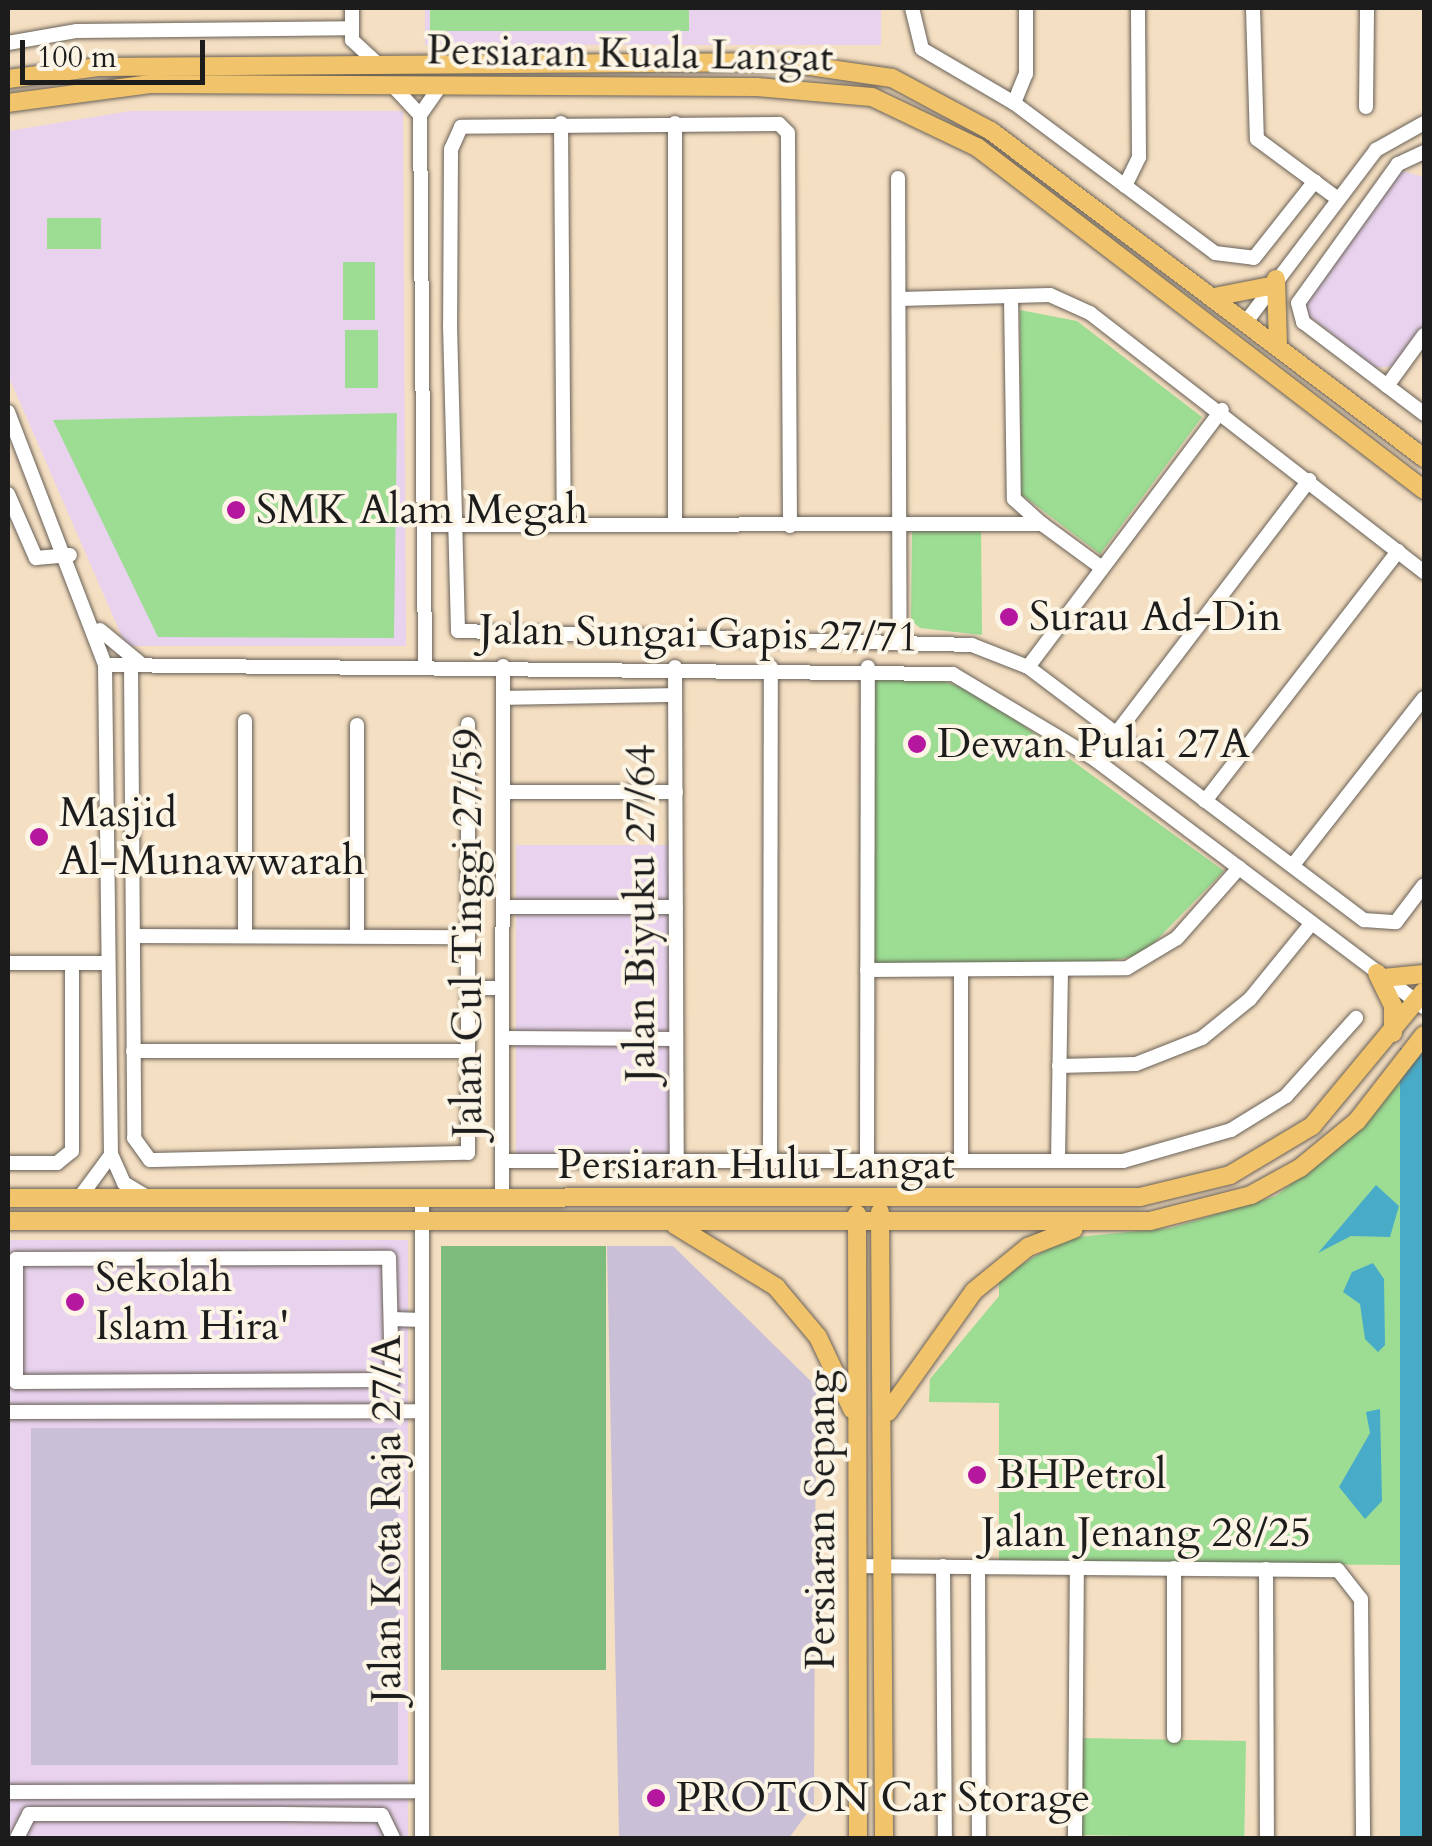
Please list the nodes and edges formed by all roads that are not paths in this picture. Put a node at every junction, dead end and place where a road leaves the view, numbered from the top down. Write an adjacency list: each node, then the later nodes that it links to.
1 (200, 8): 8 (street)
2 (352, 8): 9 (street)
3 (912, 8): 16 (street)
4 (1026, 8): 16 (street)
5 (1138, 8): 27 (street)
6 (1253, 8): 26 (street)
7 (1367, 8): 18 (street)
8 (199, 25): 9 (street); 10 (street)
9 (352, 34): 11 (street); 12 (street)
10 (8, 43)
11 (314, 65): 12 (main road, Persiaran Kuala Langat); 13 (main road, Persiaran Kuala Langat)
12 (382, 66): 32 (main road, Persiaran Kuala Langat)
13 (8, 79)
14 (393, 86): 15 (main road, Persiaran Kuala Langat); 17 (main road, Persiaran Kuala Langat); 19 (street)
15 (440, 86): 19 (street); 30 (main road, Persiaran Kuala Langat)
16 (1014, 103): 27 (street)
17 (8, 104)
18 (1366, 106)
19 (420, 115): 47 (street)
20 (561, 123): 21 (street); 48 (street); 49 (street)
21 (674, 123): 50 (street); 51 (street)
22 (1424, 123): 23 (street)
23 (1401, 133): 24 (street); 28 (street)
24 (1421, 155): 38 (street)
25 (898, 178): 33 (street)
26 (1314, 181): 27 (street); 28 (street)
27 (1125, 186)
28 (1338, 199): 29 (street)
29 (1273, 283): 32 (main road); 34 (street); 36 (main road)
30 (1166, 292): 34 (main road); 37 (main road, Persiaran Kuala Langat)
31 (1011, 296): 33 (street); 39 (street); 46 (street)
32 (1214, 297): 34 (main road, Persiaran Kuala Langat)
33 (899, 300): 52 (street)
34 (1246, 322): 36 (main road, Persiaran Kuala Langat); 37 (main road)
35 (1424, 335): 38 (street)
36 (1278, 347): 42 (main road, Persiaran Kuala Langat)
37 (1284, 384): 44 (main road, Persiaran Kuala Langat)
38 (1387, 386): 41 (street)
39 (1222, 410): 43 (street); 55 (street)
40 (8, 412): 54 (street)
41 (1424, 414)
42 (1424, 458)
43 (1310, 480): 53 (street); 73 (street)
44 (1424, 490)
45 (8, 494): 54 (street)
46 (1042, 524): 52 (street); 55 (street)
47 (425, 525): 48 (street); 61 (street)
48 (450, 525): 49 (street); 58 (street)
49 (564, 525): 50 (street)
50 (674, 526): 51 (street)
51 (790, 526): 52 (street)
52 (898, 526): 58 (street)
53 (1398, 551): 56 (street); 77 (street)
54 (70, 555): 57 (street)
55 (1102, 568): 64 (street)
56 (1424, 572)
57 (94, 621): 59 (street); 60 (street)
58 (900, 637): 64 (street)
59 (106, 665): 60 (street, Jalan Sungai Gapis 27/71); 90 (street)
60 (139, 665): 61 (street, Jalan Sungai Gapis 27/71); 84 (street)
61 (425, 666): 62 (street, Jalan Sungai Gapis 27/71)
62 (503, 666): 63 (street, Jalan Sungai Gapis 27/71); 68 (street, Jalan Cul Tinggi 27/59)
63 (675, 666): 65 (street, Jalan Sungai Gapis 27/71); 67 (street, Jalan Biyuku 27/64)
64 (1028, 666): 73 (street)
65 (771, 667): 66 (street, Jalan Sungai Gapis 27/71); 108 (street)
66 (868, 667): 74 (street, Jalan Sungai Gapis 27/71); 91 (street)
67 (676, 695): 68 (street); 76 (street, Jalan Biyuku 27/64)
68 (503, 698): 75 (street, Jalan Cul Tinggi 27/59)
69 (1424, 698): 78 (street)
70 (245, 721): 85 (street)
71 (468, 724): 87 (street)
72 (357, 725): 86 (street)
73 (1118, 734): 74 (street); 77 (street)
74 (1096, 760): 79 (street, Jalan Sungai Gapis 27/71)
75 (503, 792): 76 (street); 81 (street, Jalan Cul Tinggi 27/59)
76 (676, 792): 82 (street, Jalan Biyuku 27/64)
77 (1205, 801): 78 (street)
78 (1293, 865): 80 (street)
79 (1239, 868): 83 (street, Jalan Sungai Gapis 27/71); 93 (street)
80 (1424, 885)
81 (503, 907): 82 (street); 97 (street, Jalan Cul Tinggi 27/59)
82 (676, 908): 103 (street, Jalan Biyuku 27/64)
83 (1311, 924): 95 (street, Jalan Sungai Gapis 27/71); 106 (street)
84 (133, 936): 85 (street); 104 (street)
85 (244, 936): 86 (street)
86 (357, 936): 87 (street)
87 (468, 937): 96 (street)
88 (8, 963): 89 (street)
89 (72, 963): 90 (street); 114 (street)
90 (108, 963): 107 (street)
91 (867, 970): 92 (street); 109 (street)
92 (961, 971): 93 (street); 110 (street)
93 (1061, 971): 106 (street)
94 (1424, 974): 95 (main road)
95 (1380, 976): 98 (street, Jalan Sungai Gapis 27/71); 100 (main road)
96 (468, 988): 97 (street); 105 (street)
97 (502, 988): 102 (street, Jalan Cul Tinggi 27/59)
98 (1422, 1000): 100 (main road, Persiaran Hulu Langat)
99 (1356, 1018): 112 (street)
100 (1393, 1033): 121 (main road, Persiaran Hulu Langat)
101 (1424, 1035): 127 (main road, Persiaran Hulu Langat)
102 (502, 1038): 103 (street); 113 (street, Jalan Cul Tinggi 27/59)
103 (676, 1039): 111 (street, Jalan Biyuku 27/64)
104 (133, 1051): 105 (street); 105 (street)
105 (468, 1051)
106 (1060, 1066): 112 (street)
107 (111, 1154): 115 (street); 117 (street)
108 (770, 1159): 109 (street); 111 (street)
109 (867, 1159): 110 (street)
110 (961, 1159): 112 (street)
111 (677, 1160): 113 (street)
112 (1058, 1160)
113 (502, 1161): 119 (street, Jalan Cul Tinggi 27/59)
114 (8, 1164)
115 (149, 1196): 117 (main road, Persiaran Hulu Langat); 118 (main road, Persiaran Hulu Langat)
116 (8, 1198): 117 (main road, Persiaran Hulu Langat)
117 (80, 1198)
118 (422, 1200): 119 (main road, Persiaran Hulu Langat); 123 (street, Jalan Kota Raja 27/A)
119 (502, 1200): 120 (main road, Persiaran Hulu Langat)
120 (857, 1201): 121 (main road, Persiaran Hulu Langat); 125 (main road, Persiaran Sepang)
121 (880, 1201): 126 (main road, Persiaran Sepang)
122 (8, 1221): 123 (main road, Persiaran Hulu Langat)
123 (422, 1221): 124 (main road, Persiaran Hulu Langat); 129 (street, Jalan Kota Raja 27/A)
124 (669, 1222): 125 (main road, Persiaran Hulu Langat); 136 (main road)
125 (857, 1222): 126 (main road, Persiaran Hulu Langat); 136 (main road, Persiaran Sepang)
126 (881, 1222): 127 (main road, Persiaran Hulu Langat); 137 (main road, Persiaran Sepang)
127 (1094, 1224): 137 (main road)
128 (392, 1319): 129 (street); 130 (street); 131 (street)
129 (422, 1320): 132 (street, Jalan Kota Raja 27/A)
130 (126, 1383): 131 (street); 134 (street)
131 (281, 1383): 135 (street)
132 (422, 1411): 135 (street); 147 (street, Jalan Kota Raja 27/A)
133 (8, 1412): 134 (street)
134 (126, 1412): 135 (street)
135 (281, 1412)
136 (856, 1424): 138 (main road, Persiaran Sepang)
137 (884, 1426): 139 (main road, Persiaran Sepang)
138 (856, 1566): 139 (street, Jalan Jenang 28/25); 150 (main road, Persiaran Sepang)
139 (886, 1566): 140 (street, Jalan Jenang 28/25); 158 (main road, Persiaran Sepang)
140 (943, 1566): 141 (street, Jalan Jenang 28/25); 159 (street)
141 (978, 1567): 142 (street, Jalan Jenang 28/25); 160 (street)
142 (1077, 1567): 143 (street, Jalan Jenang 28/25); 161 (street)
143 (1174, 1568): 144 (street, Jalan Jenang 28/25); 145 (street)
144 (1266, 1568): 162 (street); 163 (street, Jalan Jenang 28/25)
145 (1174, 1736)
146 (281, 1791): 147 (street); 149 (street); 151 (street)
147 (422, 1791): 155 (street, Jalan Kota Raja 27/A)
148 (8, 1792): 149 (street)
149 (125, 1792): 152 (street)
150 (857, 1798): 156 (main road); 157 (main road, Persiaran Sepang)
151 (281, 1814): 152 (street); 154 (street)
152 (125, 1815): 153 (street)
153 (17, 1838)
154 (393, 1838)
155 (422, 1838)
156 (850, 1838)
157 (858, 1838)
158 (884, 1838)
159 (945, 1838)
160 (979, 1838)
161 (1075, 1838)
162 (1267, 1838)
163 (1363, 1838)

